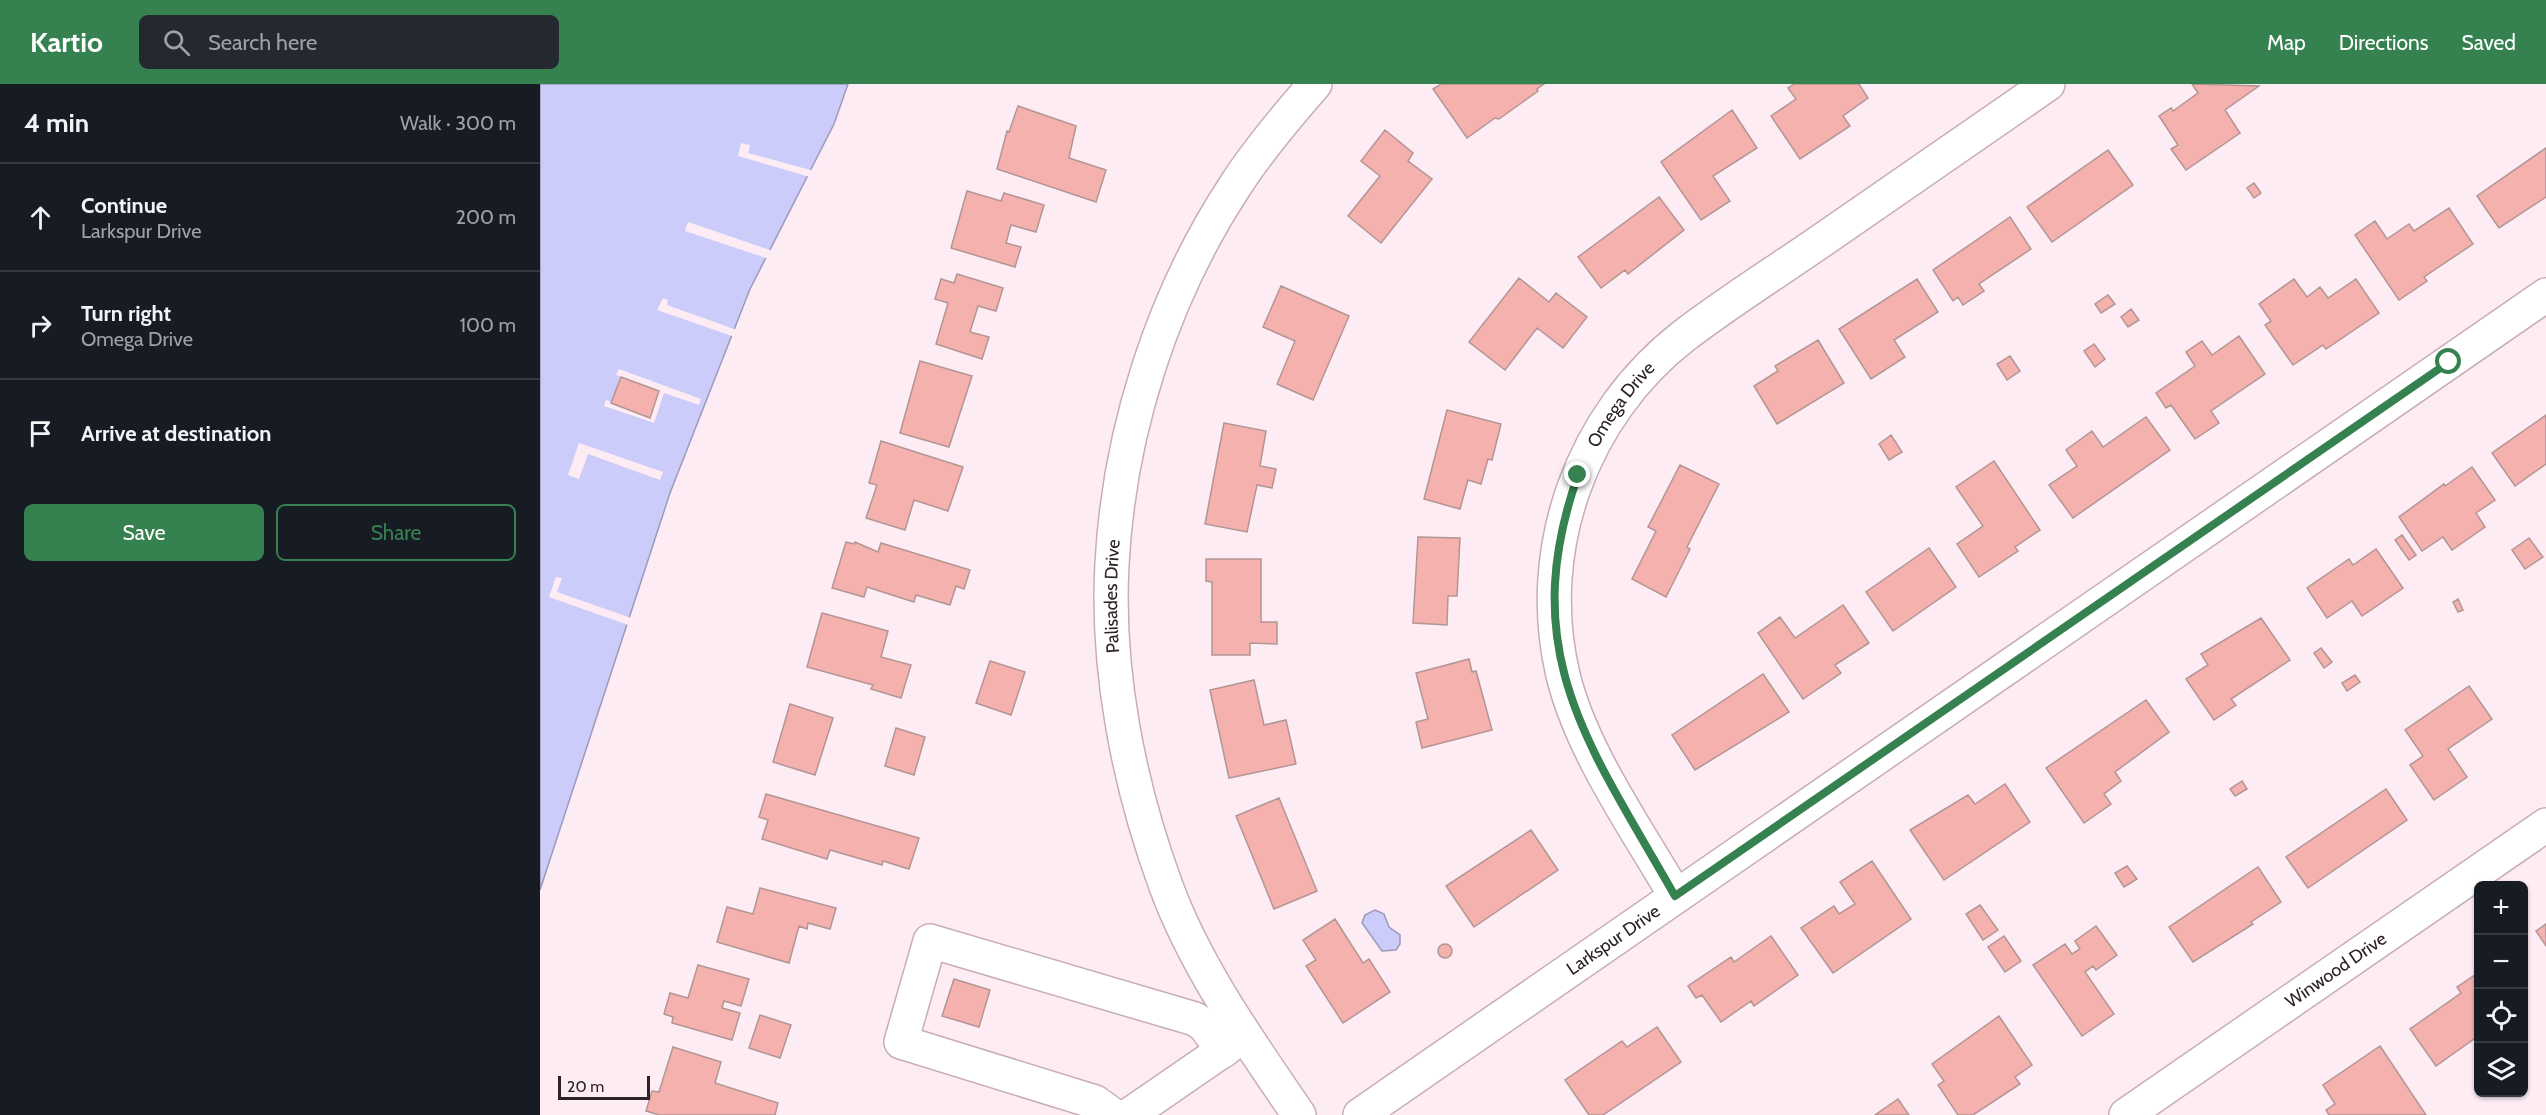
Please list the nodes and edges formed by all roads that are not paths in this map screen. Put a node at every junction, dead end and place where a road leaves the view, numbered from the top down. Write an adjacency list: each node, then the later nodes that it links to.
1 (1315, 84): 6 (street, Palisades Drive)
2 (2048, 84): 5 (street, Omega Drive)
3 (2546, 295): 5 (street, Larkspur Drive)
4 (2546, 825): 11 (street, Winwood Drive)
5 (1675, 896): 10 (street, Larkspur Drive)
6 (1234, 1043): 7 (street); 8 (street); 9 (street, Palisades Drive)
7 (1113, 1115)
8 (1129, 1115)
9 (1299, 1115)
10 (1360, 1115)
11 (2126, 1115)

